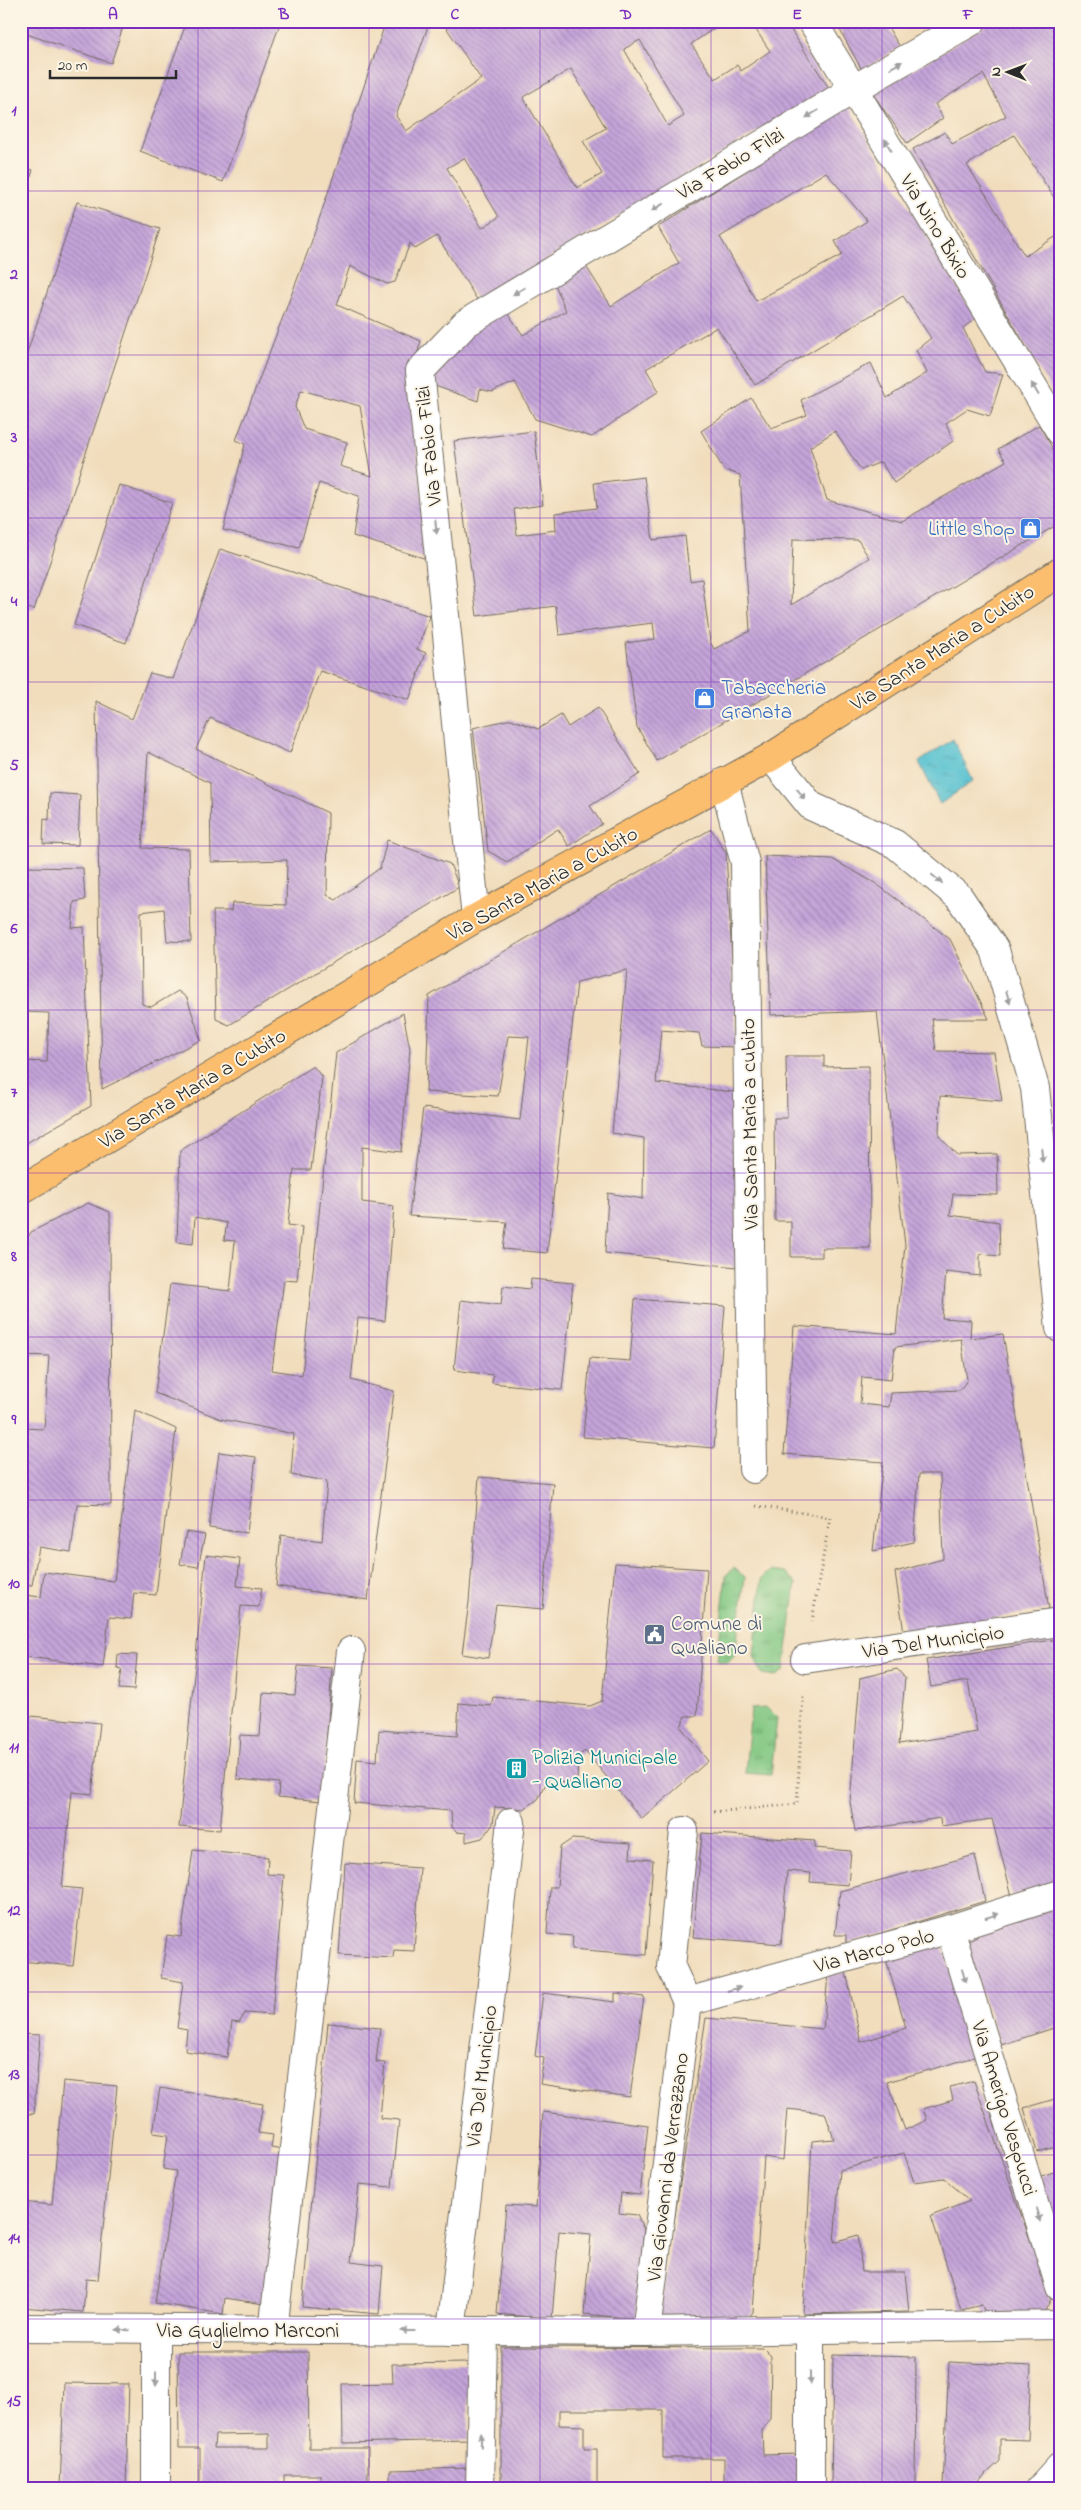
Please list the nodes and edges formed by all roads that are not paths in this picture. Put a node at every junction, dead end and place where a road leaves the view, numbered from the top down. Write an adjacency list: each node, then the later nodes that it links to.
1 (812, 21): 3 (street, Via Nino Bixio)
2 (972, 21): 3 (street, Via Fabio Filzi, one-way to 2)
3 (854, 89): 4 (street, Via Nino Bixio, one-way to 3); 8 (street, Via Fabio Filzi, one-way to 8)
4 (1060, 431)
5 (1060, 572): 6 (main road, Via Santa Maria a Cubito)
6 (771, 757): 7 (main road, Via Santa Maria a Cubito); 10 (street, one-way to 10)
7 (724, 782): 8 (main road, Via Santa Maria a Cubito); 12 (street, Via Santa Maria a cubito)
8 (476, 918): 9 (main road, Via Santa Maria a Cubito)
9 (21, 1190)
10 (1058, 1299): 11 (street)
11 (1060, 1328)
12 (753, 1469)
13 (1060, 1622): 15 (street, Via Del Municipio)
14 (352, 1651): 26 (street)
15 (805, 1659)
16 (511, 1822): 27 (street, Via Del Municipio)
17 (684, 1831): 20 (street)
18 (1060, 1894): 19 (street, Via Marco Polo, one-way to 18)
19 (950, 1929): 20 (street, Via Marco Polo, one-way to 19); 21 (street, Via Amerigo Vespucci, one-way to 21)
20 (687, 2002): 28 (street, Via Giovanni da Verrazzano)
21 (1060, 2287)
22 (1060, 2325): 24 (street, Via Guglielmo Marconi)
23 (21, 2328): 25 (street, Via Guglielmo Marconi, one-way to 23)
24 (810, 2329): 28 (street, Via Guglielmo Marconi); 32 (street, one-way to 32)
25 (156, 2330): 26 (street, Via Guglielmo Marconi); 30 (street, one-way to 30)
26 (273, 2331): 27 (street, Via Guglielmo Marconi, one-way to 26)
27 (469, 2331): 28 (street, Via Guglielmo Marconi); 31 (street, Via Del Municipio, one-way to 27)
28 (646, 2332)
29 (1060, 2467): 33 (street)
30 (156, 2489)
31 (480, 2489)
32 (810, 2489)
33 (1040, 2489)

